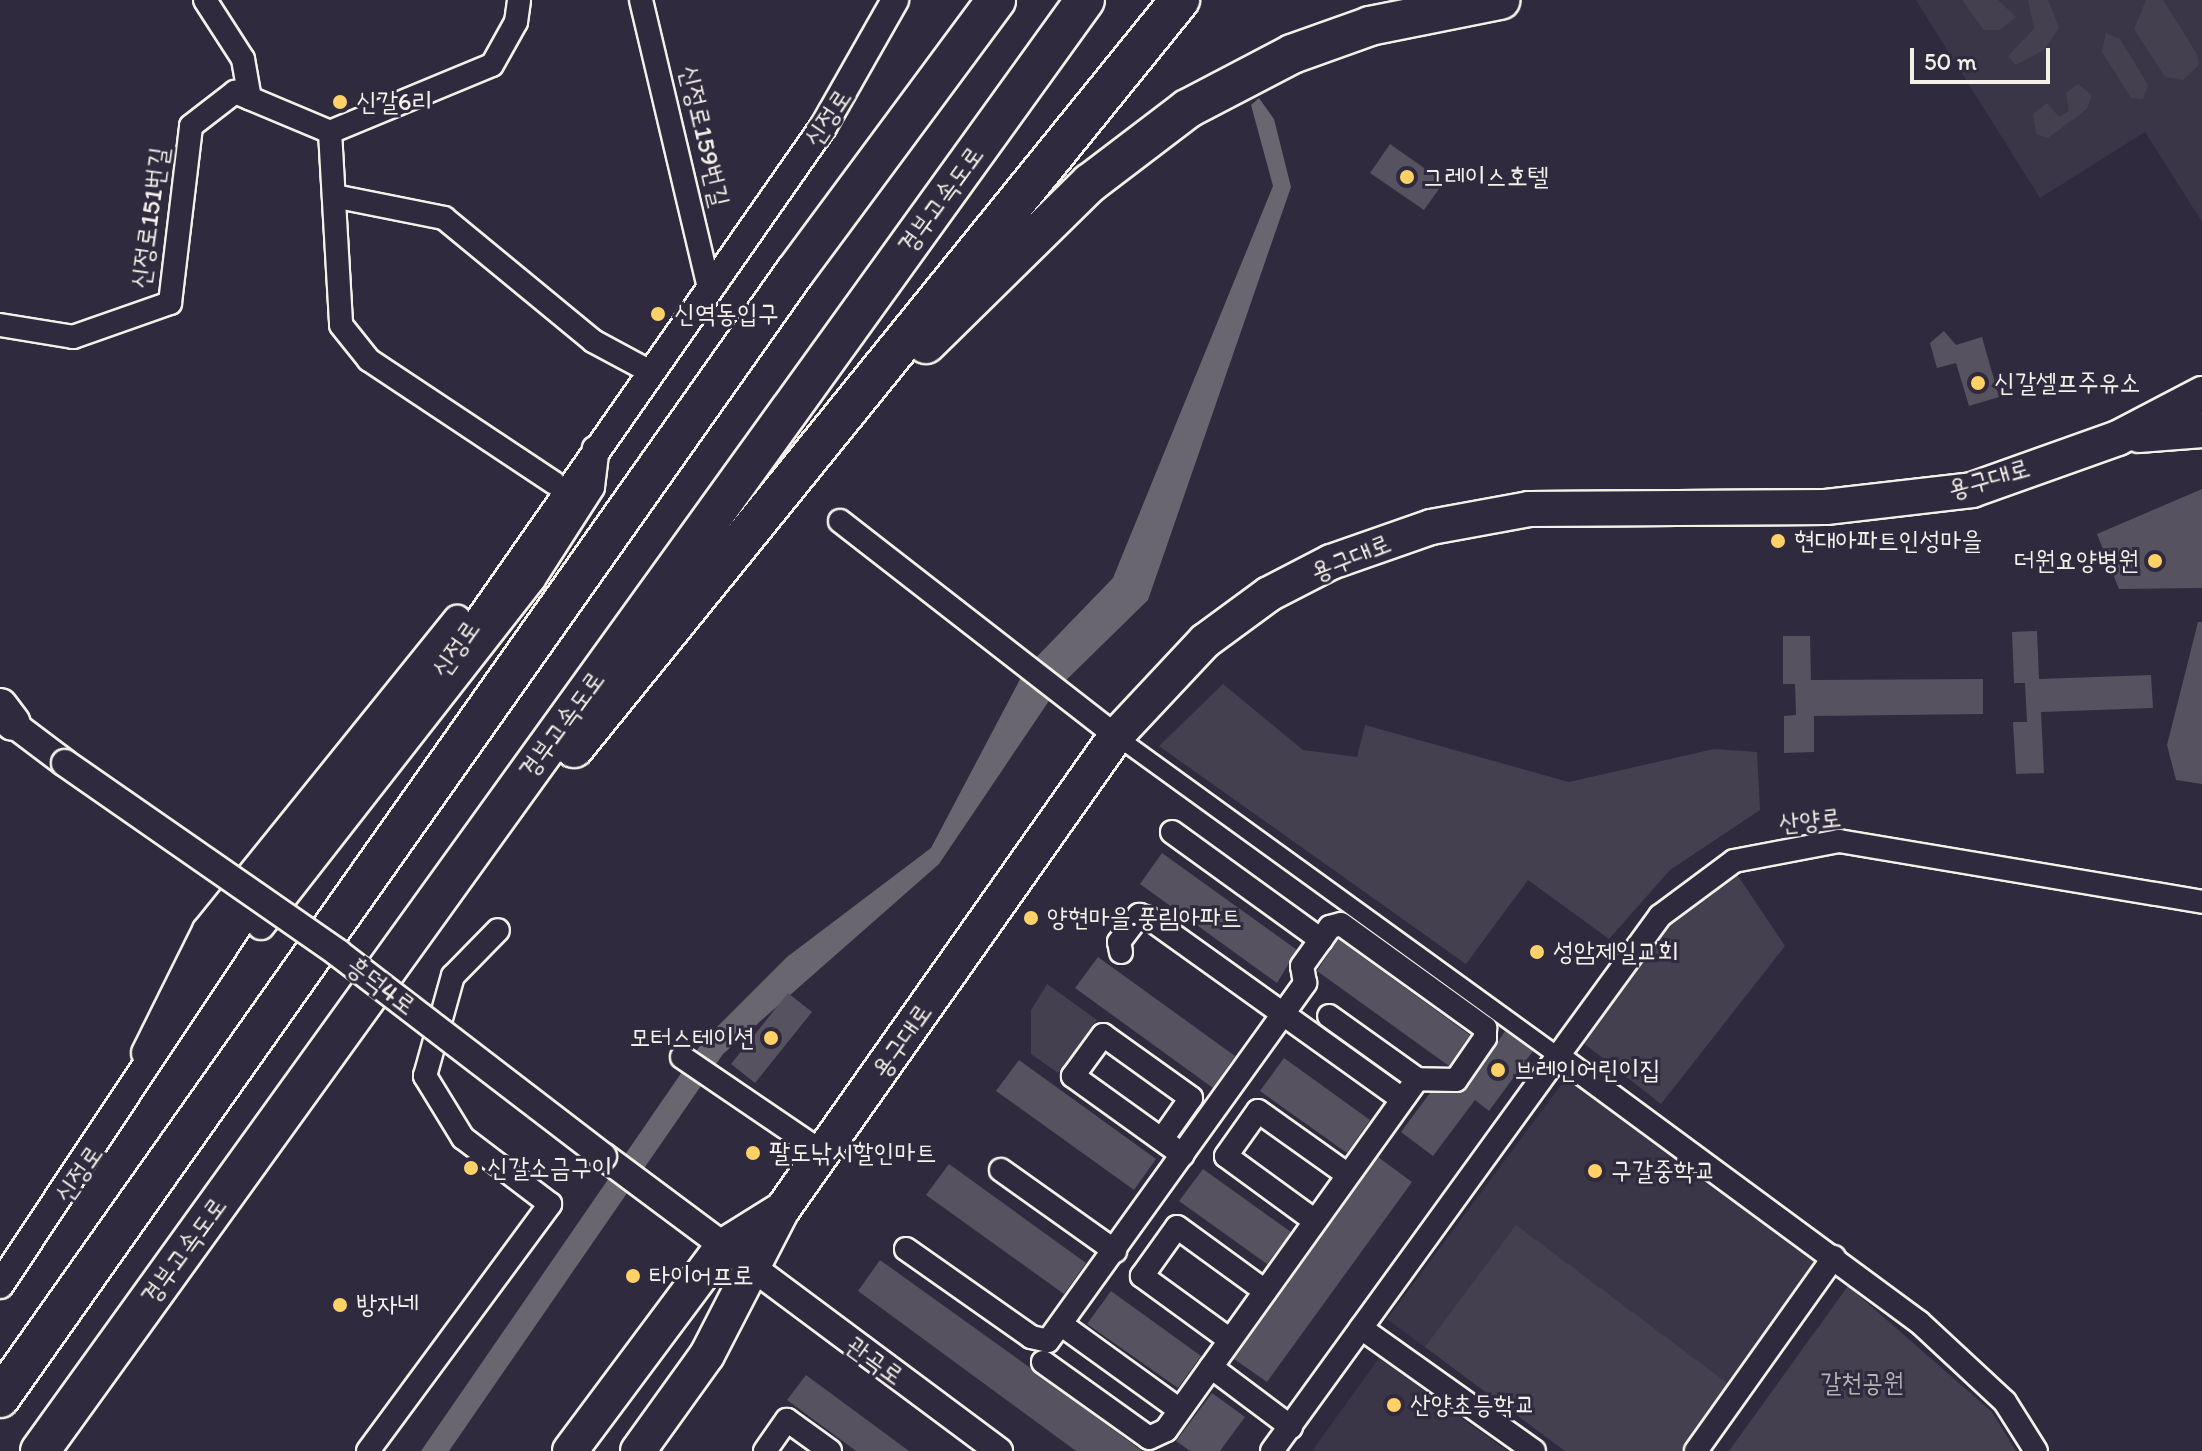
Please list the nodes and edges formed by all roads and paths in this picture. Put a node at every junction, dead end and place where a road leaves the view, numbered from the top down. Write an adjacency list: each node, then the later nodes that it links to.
1 (205, 0): 10 (street)
2 (519, 0): 11 (street)
3 (641, 0): 14 (street, 신정로159번길)
4 (895, 0): 14 (street, 신정로)
5 (971, 0): 12 (highway)
6 (996, 0): 12 (highway)
7 (1085, 0): 31 (highway, 경부고속도로)
8 (1180, 0): 22 (highway)
9 (1500, 0): 22 (highway)
10 (250, 98): 11 (street); 15 (street, 신정로151번길)
11 (330, 132): 13 (street)
12 (870, 171): 58 (highway)
13 (339, 197): 16 (street); 21 (street)
14 (708, 284): 16 (street, 신정로)
15 (0, 325)
16 (647, 370): 20 (street, 신정로)
17 (2202, 394): 19 (main road, 용구대로)
18 (2202, 430): 19 (main road)
19 (2118, 438): 25 (main road, 용구대로)
20 (597, 441): 21 (street); 38 (street, 신정로); 38 (street)
21 (554, 483): 38 (street)
22 (790, 489): 31 (highway)
23 (840, 521): 25 (street)
24 (3, 715): 46 (street, 흥덕4로, bridge)
25 (1116, 736): 34 (street); 40 (main road, 용구대로)
26 (1172, 832): 29 (street)
27 (2202, 902): 34 (street, 산양로)
28 (498, 930): 63 (street)
29 (1321, 940): 32 (street); 36 (street)
30 (1121, 952): 32 (street)
31 (395, 957): 62 (highway, 경부고속도로)
32 (1283, 1014): 37 (street); 41 (street)
33 (1329, 1016): 36 (street)
34 (1558, 1056): 49 (street); 54 (street, 산양로)
35 (682, 1057): 40 (street)
36 (1417, 1079): 37 (street)
37 (1402, 1099): 43 (street)
38 (124, 1108): 51 (street, 신정로)
39 (1162, 1139): 39 (street); 41 (street)
40 (823, 1153): 44 (main road, 용구대로)
41 (1183, 1155): 48 (street)
42 (1001, 1170): 48 (street)
43 (1348, 1175): 45 (street); 45 (street)
44 (782, 1210): 46 (main road, 용구대로); 50 (main road, 용구대로)
45 (1315, 1221): 52 (street)
46 (722, 1247): 50 (street, 흥덕4로); 64 (main road, 용구대로)
47 (906, 1249): 53 (street)
48 (1115, 1251): 53 (street)
49 (1834, 1257): 72 (street); 73 (street)
50 (752, 1270): 65 (main road, 용구대로); 66 (main road, 용구대로); 69 (street, 관곡로)
51 (0, 1285)
52 (1265, 1291): 55 (street); 55 (street)
53 (1062, 1325): 59 (street)
54 (1361, 1328): 60 (street, 산양로); 71 (street)
55 (1230, 1340): 57 (street)
56 (1043, 1362): 61 (street)
57 (1211, 1367): 59 (street); 60 (street)
58 (0, 1398)
59 (1180, 1410): 61 (street)
60 (1291, 1427): 70 (street, 산양로)
61 (1163, 1442)
62 (40, 1451)
63 (368, 1451)
64 (570, 1451)
65 (616, 1451)
66 (638, 1451)
67 (765, 1451): 68 (street)
68 (830, 1451)
69 (999, 1451)
70 (1272, 1451)
71 (1534, 1451)
72 (1696, 1451)
73 (2036, 1451)

